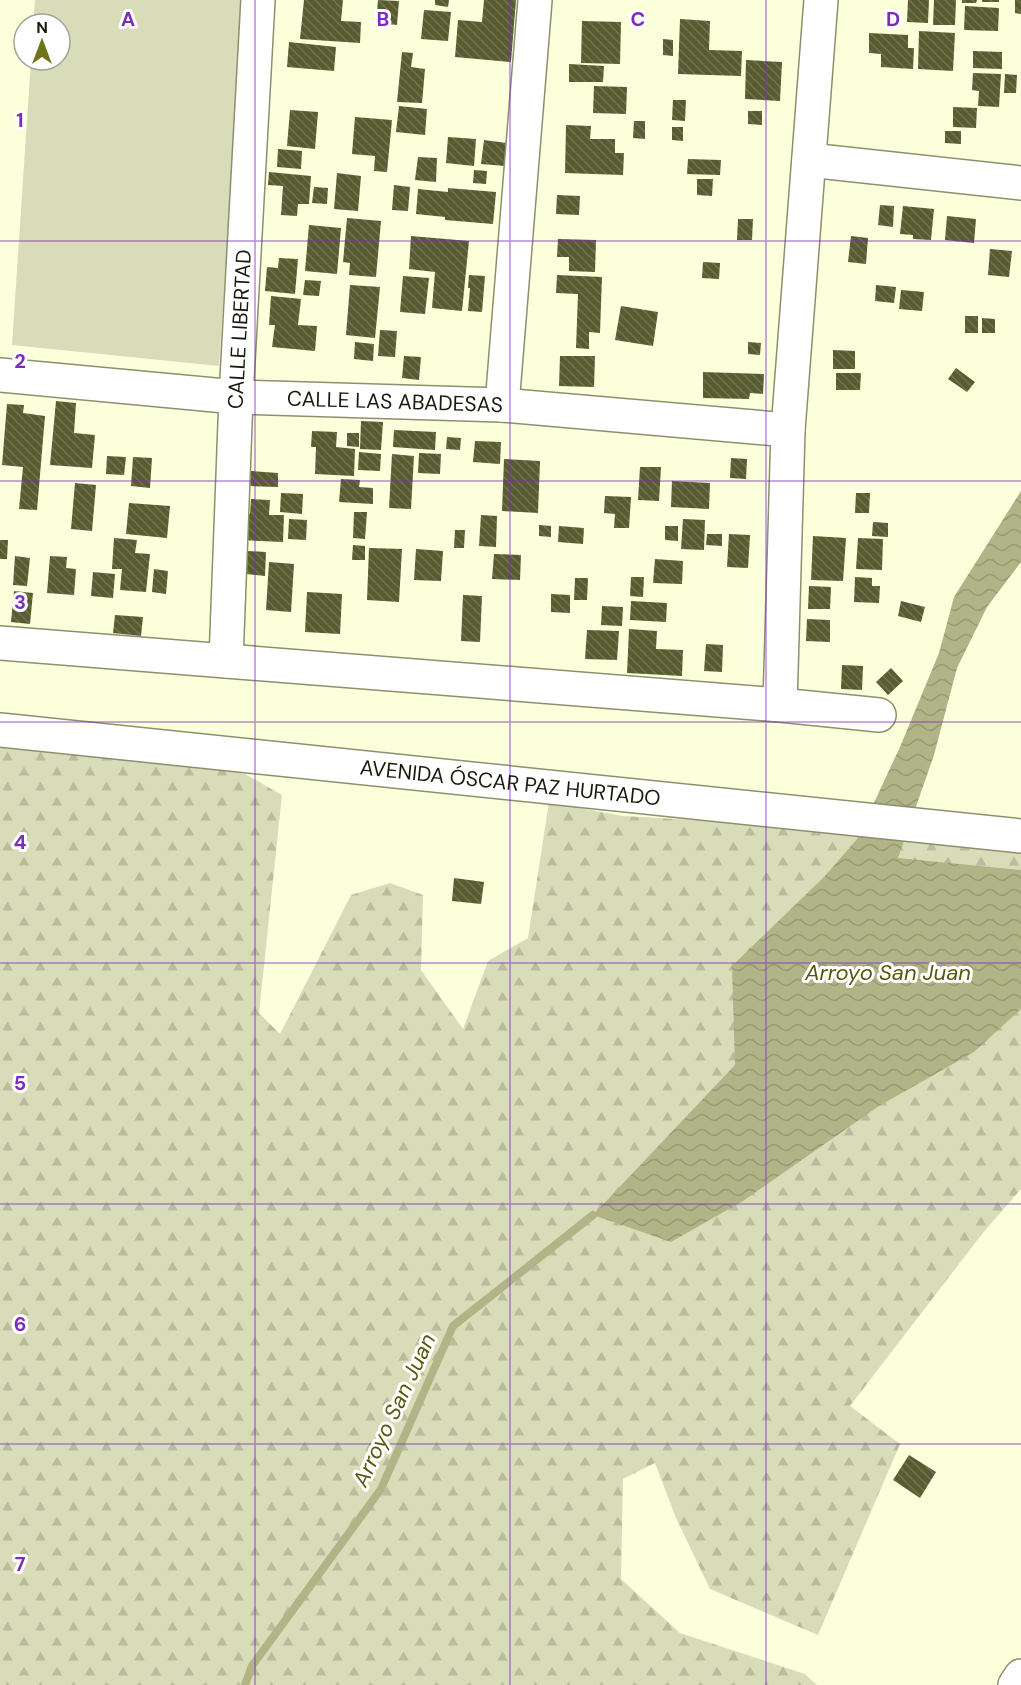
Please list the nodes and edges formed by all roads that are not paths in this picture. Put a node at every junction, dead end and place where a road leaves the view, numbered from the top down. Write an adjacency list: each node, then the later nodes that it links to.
1 (258, 0): 7 (street, CALLE LIBERTAD)
2 (535, 0): 8 (street)
3 (821, 0): 4 (street)
4 (809, 160): 5 (street); 9 (street)
5 (1021, 183)
6 (0, 375): 7 (street, CALLE LAS ABADESAS)
7 (236, 397): 8 (street, CALLE LAS ABADESAS); 11 (street, CALLE LIBERTAD)
8 (502, 405): 9 (street, CALLE LAS ABADESAS)
9 (788, 430): 12 (street)
10 (0, 643): 11 (street)
11 (226, 661): 12 (street)
12 (780, 705): 13 (street)
13 (879, 715)
14 (0, 730): 15 (street, AVENIDA ÓSCAR PAZ HURTADO)
15 (1021, 836)
16 (1021, 1676): 17 (street)
17 (1015, 1685)

